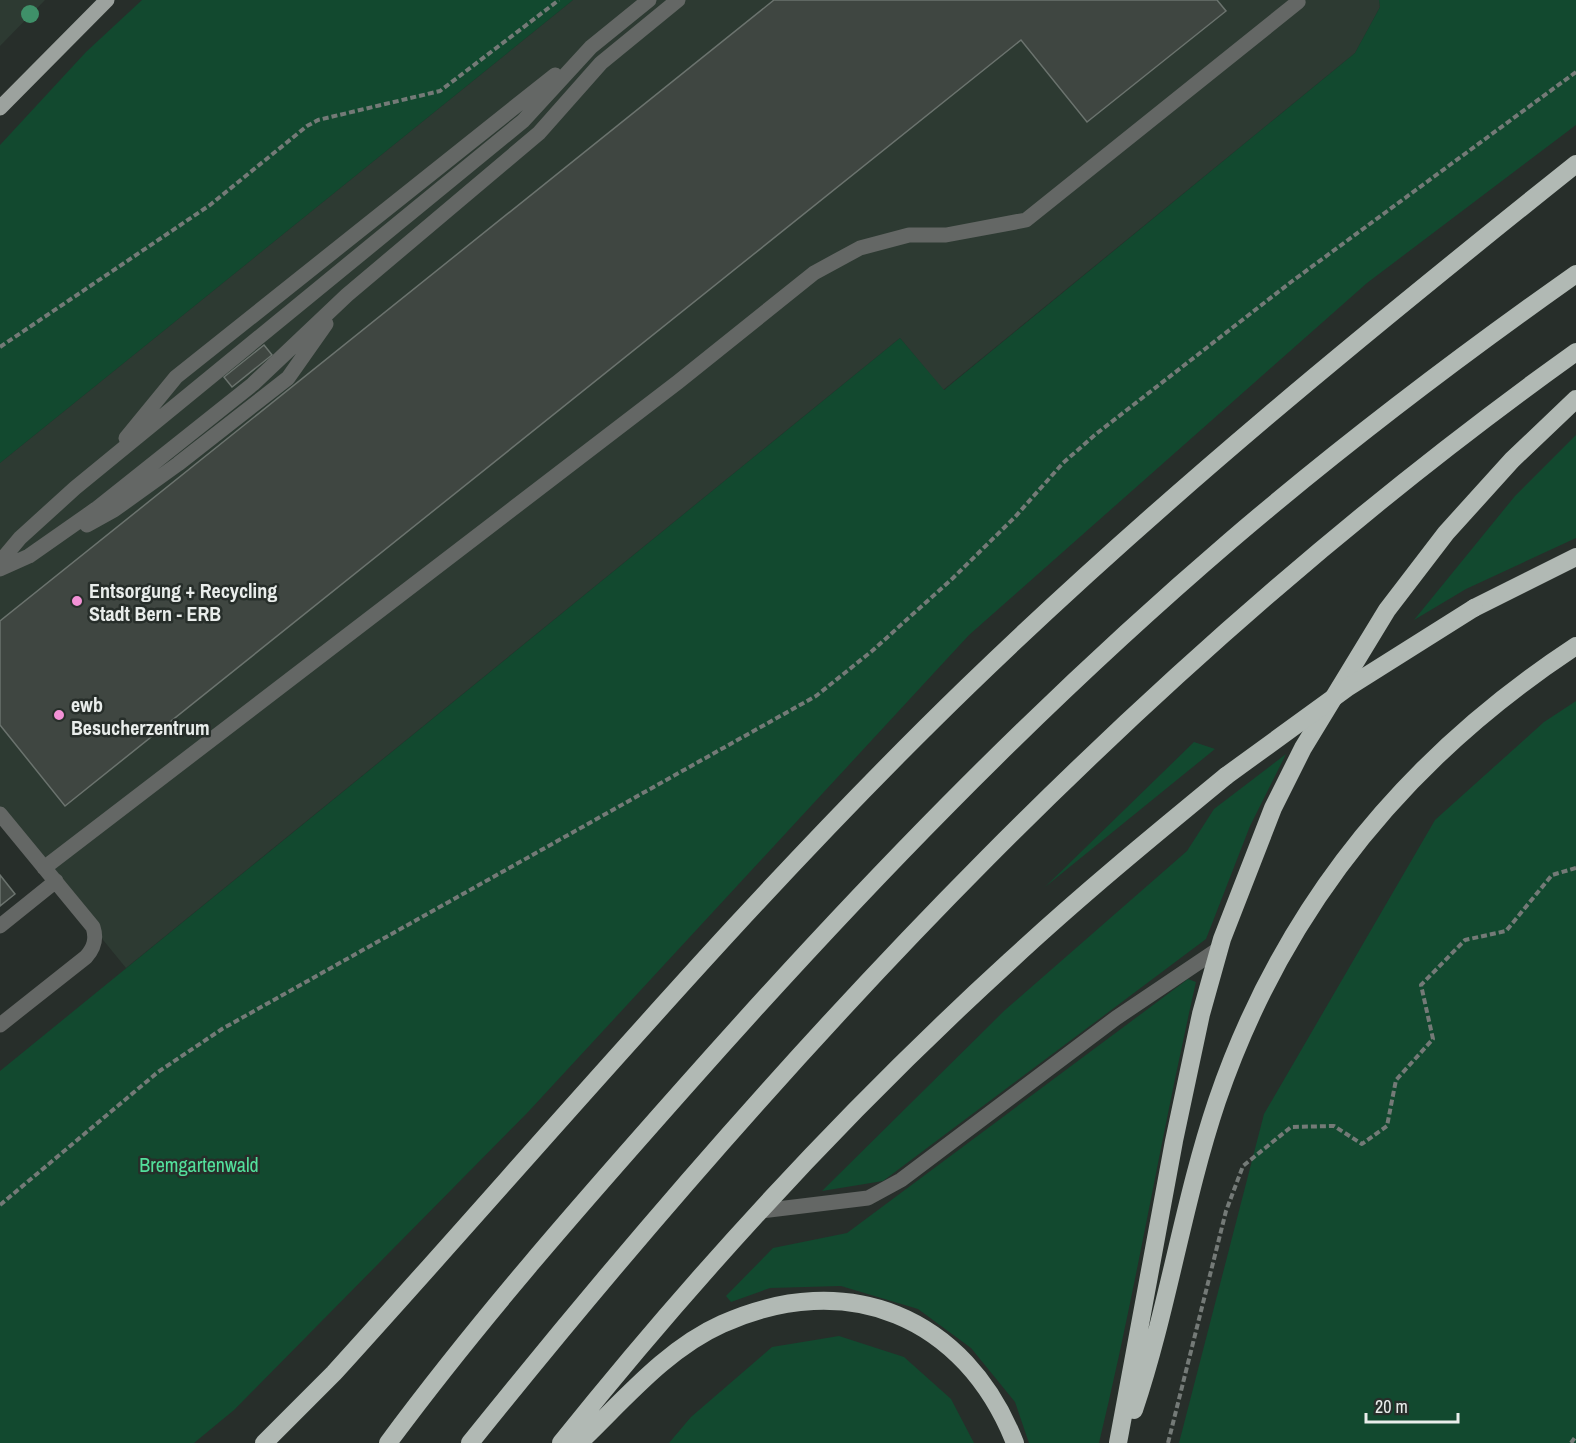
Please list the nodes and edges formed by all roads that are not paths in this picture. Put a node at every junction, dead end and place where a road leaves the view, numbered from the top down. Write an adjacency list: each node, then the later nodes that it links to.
1 (107, 0): 6 (main road)
2 (649, 0): 5 (lane)
3 (678, 0): 16 (lane)
4 (1297, 0): 19 (lane)
5 (591, 47): 13 (lane); 13 (lane)
6 (0, 108)
7 (1576, 164): 9 (highway)
8 (1576, 177): 9 (highway)
9 (1456, 260): 25 (highway)
10 (1576, 274): 26 (highway)
11 (1576, 352): 27 (highway)
12 (1576, 399): 22 (highway)
13 (105, 464): 15 (lane)
14 (1576, 557): 24 (highway, bridge)
15 (0, 562)
16 (0, 569)
17 (1576, 646): 32 (highway)
18 (0, 814): 19 (lane)
19 (44, 868): 20 (lane)
20 (56, 881): 21 (lane); 23 (lane)
21 (0, 926)
22 (1220, 948): 24 (lane); 31 (highway)
23 (0, 1025)
24 (761, 1211): 28 (highway)
25 (264, 1443)
26 (388, 1443)
27 (470, 1443)
28 (561, 1443)
29 (579, 1443): 30 (highway)
30 (1015, 1443)
31 (1118, 1443)
32 (1123, 1443)

